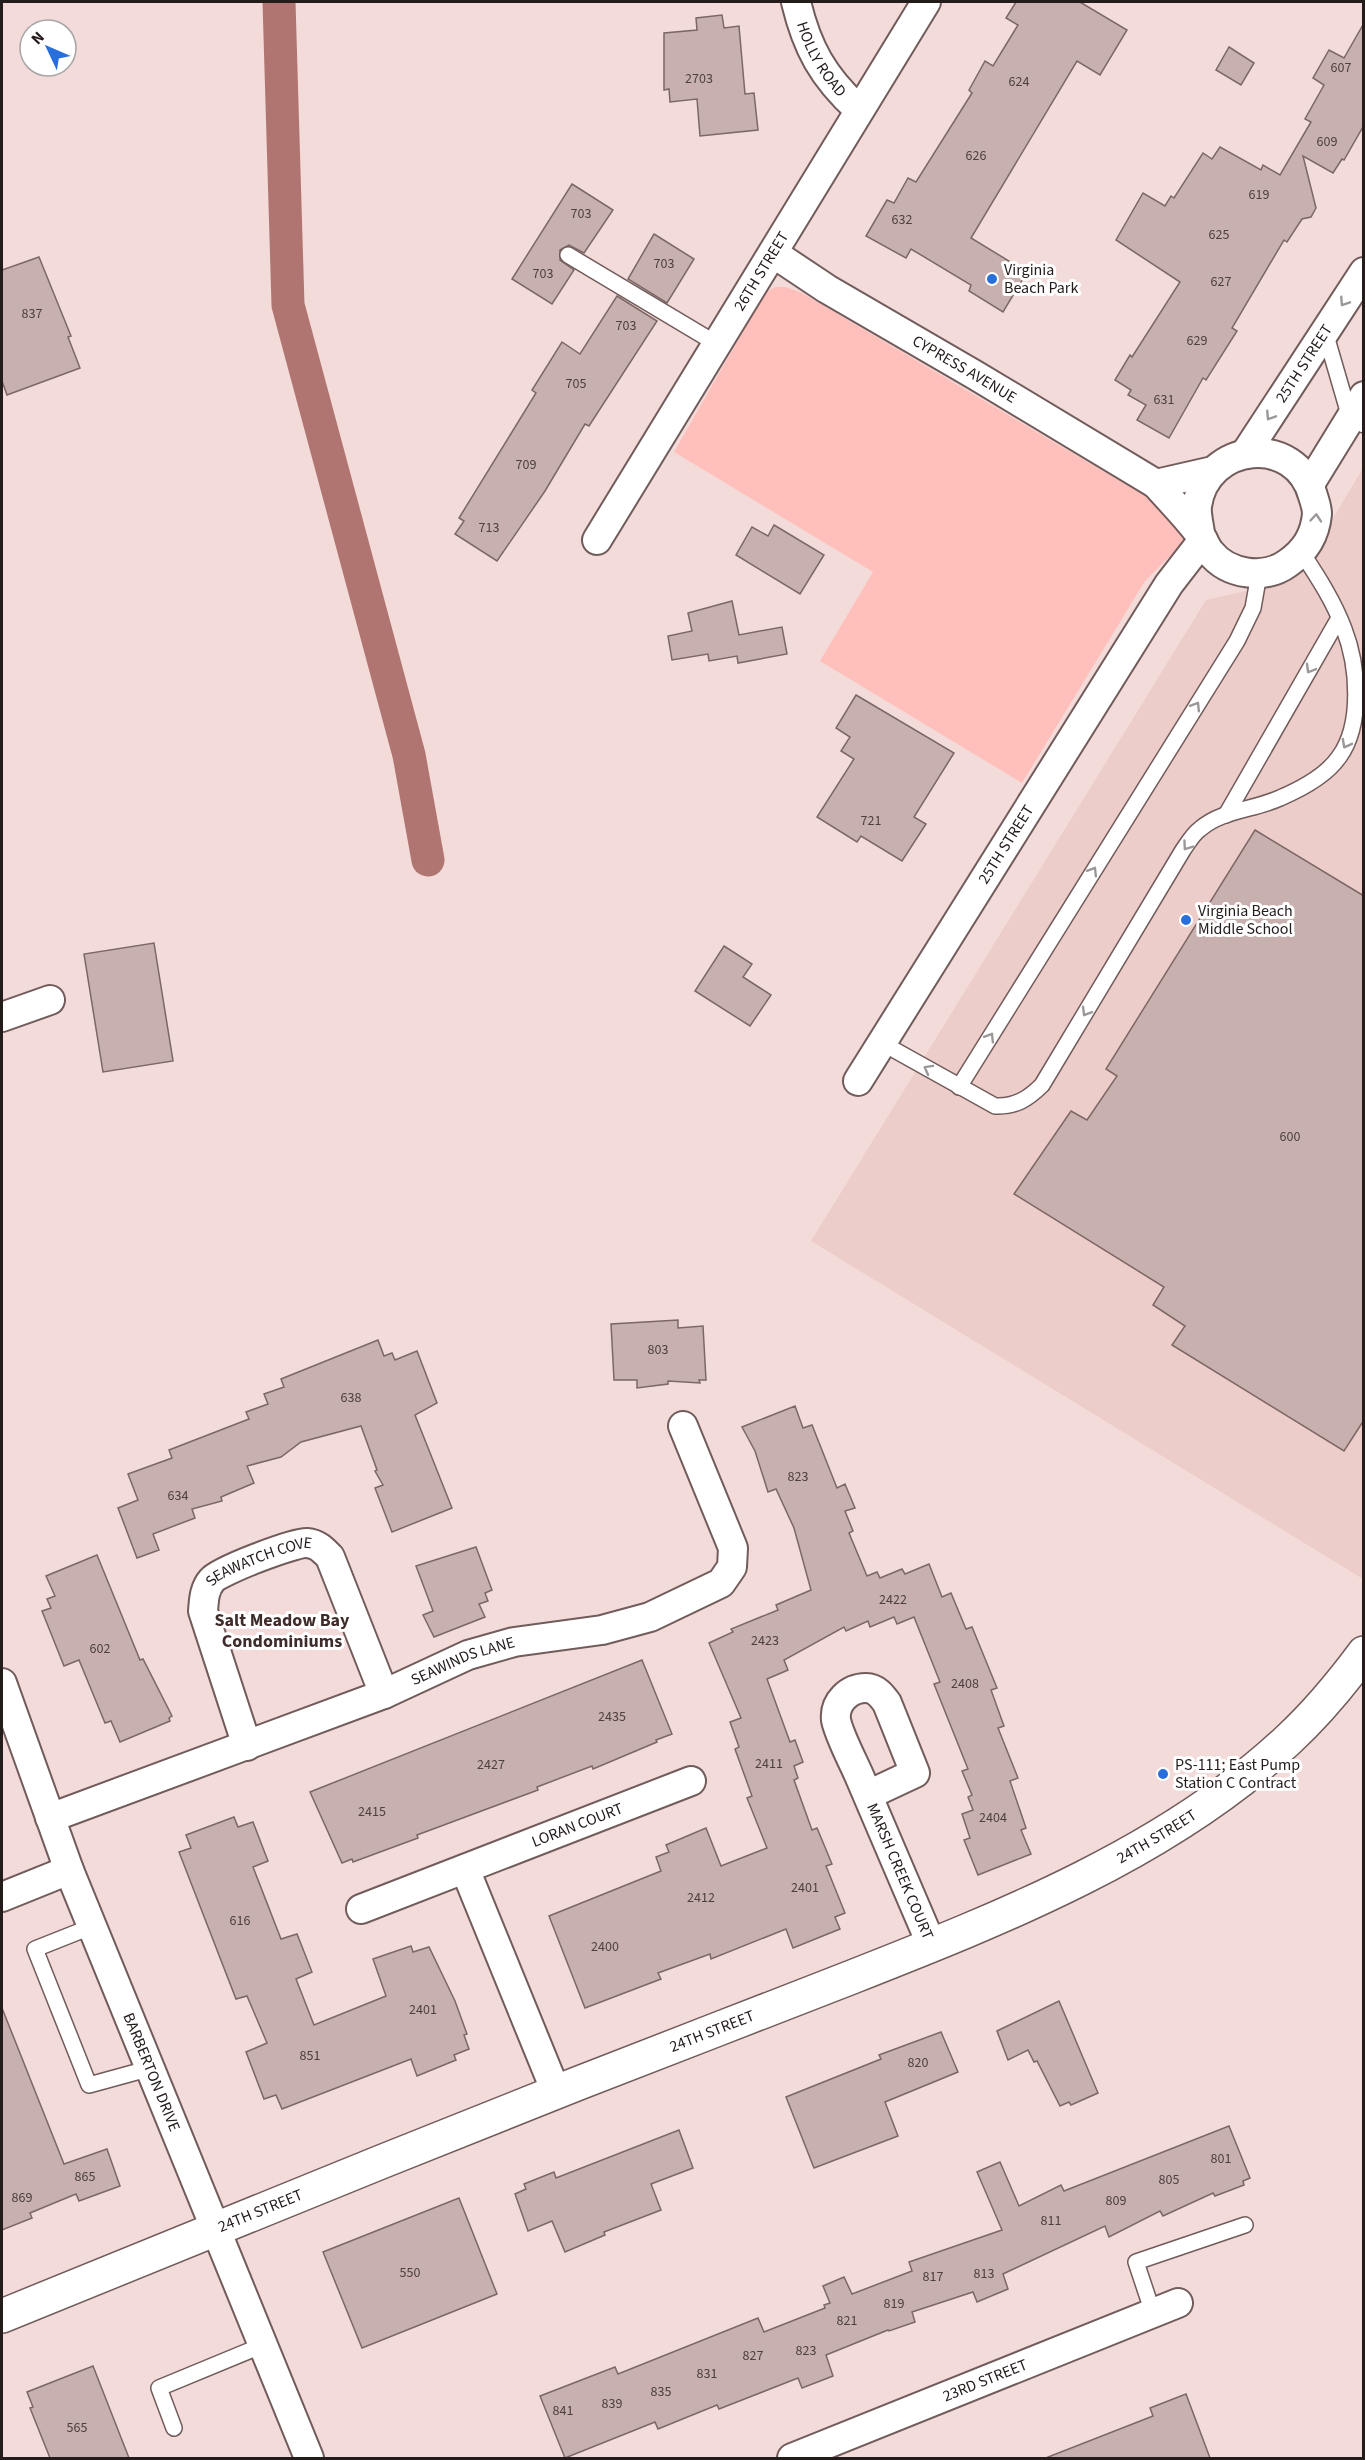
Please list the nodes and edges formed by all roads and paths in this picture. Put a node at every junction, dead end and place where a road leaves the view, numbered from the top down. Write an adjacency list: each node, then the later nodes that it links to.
1 (796, 2): 3 (street, HOLLY ROAD)
2 (926, 2): 3 (street, 26TH STREET)
3 (858, 109): 4 (street, 26TH STREET)
4 (773, 253): 8 (street, 26TH STREET); 12 (street, CYPRESS AVENUE)
5 (568, 255): 8 (lane)
6 (1364, 272): 7 (street, 25TH STREET, one-way to 7)
7 (1324, 332): 9 (lane); 10 (street, 25TH STREET, one-way to 10)
8 (717, 344): 15 (street, 26TH STREET)
9 (1359, 413): 13 (street)
10 (1245, 454): 11 (street); 13 (street)
11 (1213, 471): 12 (street); 14 (street)
12 (1156, 484): 14 (street, CYPRESS AVENUE)
13 (1310, 484): 16 (street, one-way to 13)
14 (1201, 537): 17 (street); 18 (street, 25TH STREET)
15 (597, 540)
16 (1302, 553): 17 (street, 25TH STREET); 19 (lane)
17 (1249, 572): 18 (street, 25TH STREET); 25 (lane, one-way to 17)
18 (1155, 607): 23 (street, 25TH STREET)
19 (1339, 618): 20 (lane, one-way to 20); 20 (lane, one-way to 20)
20 (1226, 814): 25 (lane, one-way to 25)
21 (50, 1000): 22 (street)
22 (2, 1017)
23 (882, 1043): 24 (street, 25TH STREET); 25 (lane, one-way to 23)
24 (858, 1081)
25 (959, 1087)
26 (683, 1426): 29 (street, SEAWINDS LANE)
27 (1364, 1653): 39 (street, 24TH STREET)
28 (2, 1683): 33 (street, BARBERTON DRIVE)
29 (384, 1694): 30 (street, SEAWINDS LANE); 30 (street, SEAWATCH COVE)
30 (247, 1746): 33 (street, SEAWINDS LANE)
31 (691, 1781): 34 (street, LORAN COURT)
32 (868, 1795): 39 (street, MARSH CREEK COURT)
33 (50, 1818): 35 (street, BARBERTON DRIVE)
34 (465, 1869): 37 (street, LORAN COURT); 41 (street)
35 (69, 1870): 36 (street); 38 (street, BARBERTON DRIVE)
36 (2, 1897)
37 (360, 1909)
38 (93, 1926): 40 (street, BARBERTON DRIVE); 40 (lane)
39 (932, 1946): 41 (street, 24TH STREET)
40 (151, 2068): 43 (street, BARBERTON DRIVE)
41 (556, 2092): 43 (street, 24TH STREET)
42 (1245, 2225): 44 (lane)
43 (217, 2229): 45 (street, 24TH STREET); 46 (street, BARBERTON DRIVE)
44 (1166, 2308): 49 (street, 23RD STREET)
45 (2, 2316)
46 (262, 2345): 47 (lane); 48 (street, BARBERTON DRIVE)
47 (174, 2428)
48 (309, 2458)
49 (792, 2458)

